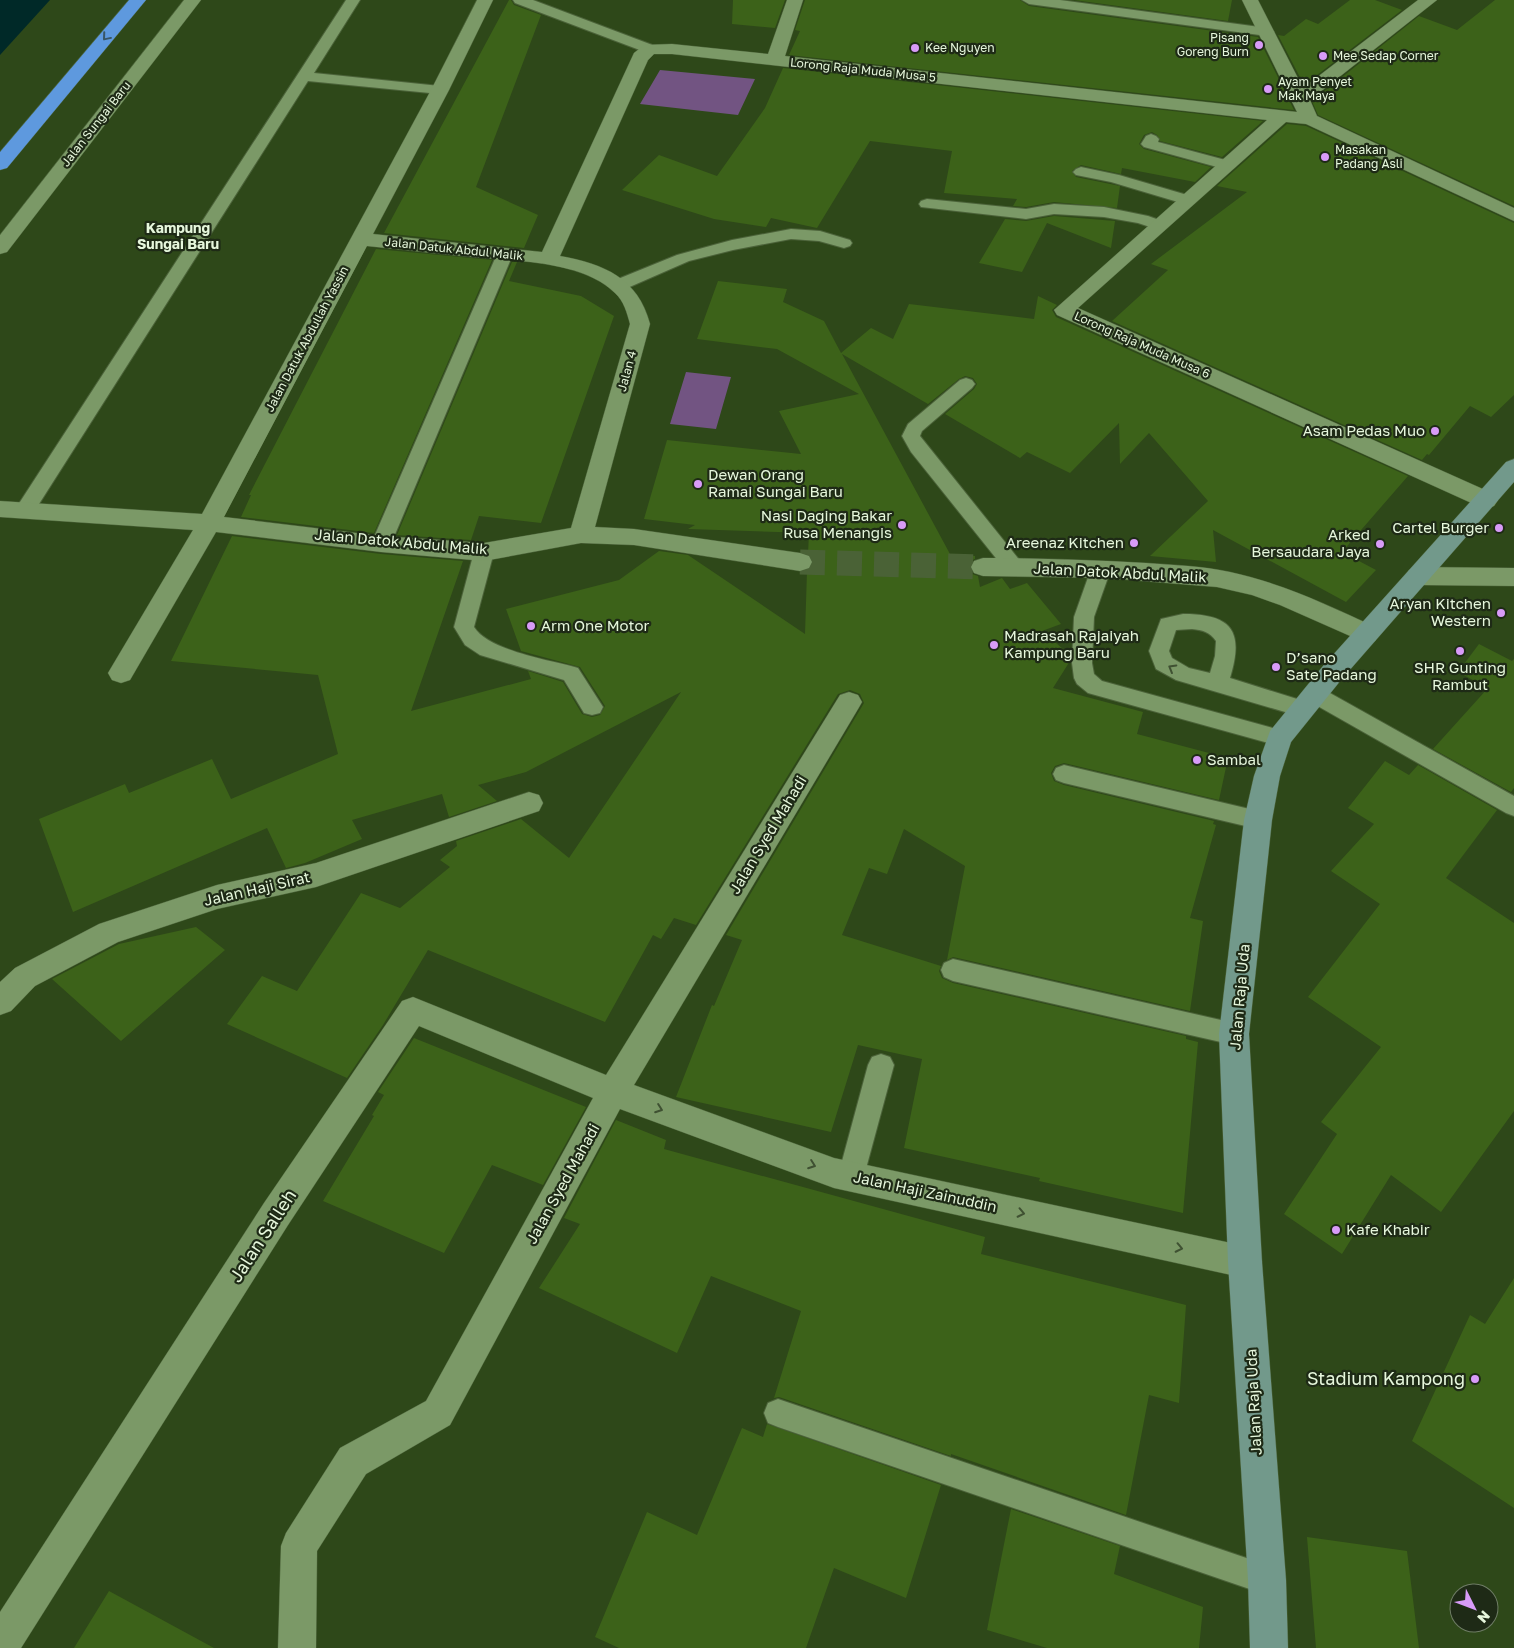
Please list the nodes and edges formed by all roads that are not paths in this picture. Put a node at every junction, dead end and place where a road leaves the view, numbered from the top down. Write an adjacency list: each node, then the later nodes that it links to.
1 (138, 0): 19 (highway, one-way to 19)
2 (193, 0): 28 (street, Jalan Sungai Baru)
3 (353, 0): 13 (lane)
4 (485, 0): 14 (street, Jalan Datuk Abdullah Yassin)
5 (520, 0): 11 (lane)
6 (795, 0): 12 (street)
7 (1029, 0): 10 (lane)
8 (1250, 0): 10 (street)
9 (1429, 0): 15 (street)
10 (1267, 32): 15 (street)
11 (650, 49): 12 (street, Lorong Raja Muda Musa 5); 30 (street)
12 (775, 60): 16 (street, Lorong Raja Muda Musa 5)
13 (304, 76): 14 (lane); 36 (lane)
14 (440, 90): 26 (street, Jalan Datuk Abdullah Yassin)
15 (1299, 100): 17 (street)
16 (1282, 116): 17 (street, Lorong Raja Muda Musa 5); 20 (street, Lorong Raja Muda Musa 6)
17 (1310, 119): 24 (street, Lorong Raja Muda Musa 5)
18 (1151, 139): 20 (lane)
19 (0, 164)
20 (1228, 165): 22 (street, Lorong Raja Muda Musa 6)
21 (1081, 172): 22 (lane)
22 (1188, 200): 25 (street, Lorong Raja Muda Musa 6)
23 (927, 204): 25 (lane)
24 (1514, 214)
25 (1159, 225): 34 (street, Lorong Raja Muda Musa 6)
26 (360, 239): 29 (street, Jalan Datuk Abdul Malik); 37 (street, Jalan Datuk Abdullah Yassin)
27 (844, 243): 31 (lane)
28 (0, 248)
29 (505, 254): 30 (street, Jalan Datuk Abdul Malik); 39 (lane)
30 (548, 260): 31 (street, Jalan 4)
31 (619, 285): 38 (street, Jalan 4)
32 (966, 384): 43 (lane)
33 (1514, 467): 34 (street, Jalan Raja Uda)
34 (1486, 500): 45 (street, Jalan Raja Uda)
35 (0, 509): 36 (street, Jalan Datok Abdul Malik)
36 (25, 510): 37 (street, Jalan Datok Abdul Malik)
37 (209, 523): 39 (street, Jalan Datok Abdul Malik); 48 (street, Jalan Datuk Abdullah Yassin)
38 (581, 535): 40 (street, Jalan Datok Abdul Malik); 41 (street, Jalan Datok Abdul Malik)
39 (381, 544): 40 (street, Jalan Datok Abdul Malik)
40 (484, 552): 52 (lane)
41 (800, 562)
42 (983, 567): 43 (street, Jalan Datok Abdul Malik)
43 (1014, 567): 44 (street, Jalan Datok Abdul Malik)
44 (1101, 569): 47 (street, Jalan Datok Abdul Malik); 53 (lane)
45 (1418, 576): 46 (street); 47 (street, Jalan Raja Uda)
46 (1514, 577)
47 (1366, 634): 50 (street, Jalan Raja Uda)
48 (121, 673)
49 (1218, 683): 50 (lane)
50 (1308, 701): 53 (street, Jalan Raja Uda); 56 (lane)
51 (848, 702): 62 (street, Jalan Syed Mahadi)
52 (592, 707)
53 (1279, 738): 57 (street, Jalan Raja Uda)
54 (1064, 774): 57 (lane)
55 (529, 803): 59 (street, Jalan Haji Sirat)
56 (1514, 807)
57 (1258, 820): 60 (street, Jalan Raja Uda)
58 (952, 970): 60 (lane)
59 (0, 1002)
60 (1234, 1034): 64 (street, Jalan Raja Uda)
61 (882, 1065): 63 (lane)
62 (613, 1092): 63 (street, Jalan Haji Zainuddin, one-way to 63); 67 (street, Jalan Salleh); 68 (street, Jalan Syed Mahadi)
63 (850, 1176): 64 (street, Jalan Haji Zainuddin, one-way to 64)
64 (1245, 1262): 66 (street, Jalan Raja Uda)
65 (778, 1413): 66 (lane)
66 (1267, 1580): 69 (street, Jalan Raja Uda)
67 (0, 1646)
68 (297, 1648)
69 (1269, 1648)

